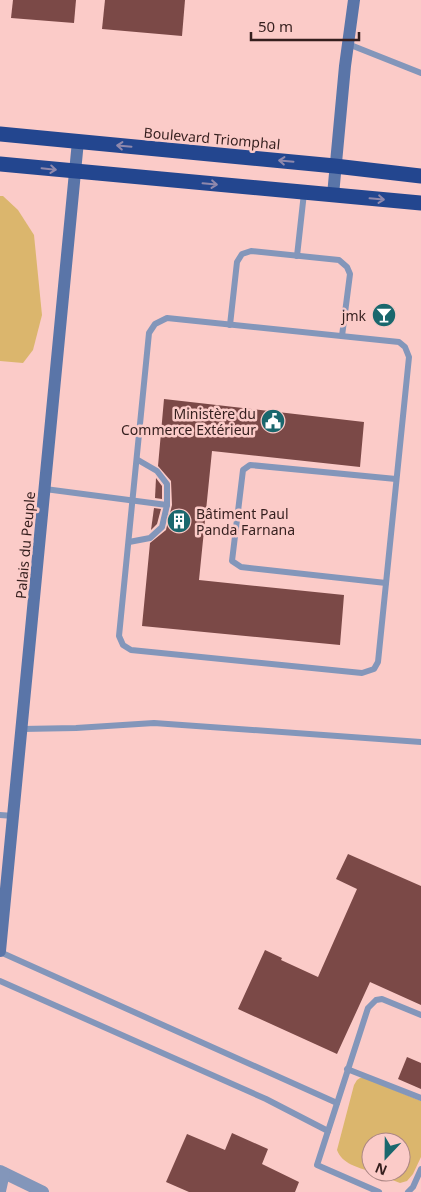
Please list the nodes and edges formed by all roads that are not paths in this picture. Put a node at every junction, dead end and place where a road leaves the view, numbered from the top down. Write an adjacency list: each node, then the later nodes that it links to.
1 (354, 0): 2 (street)
2 (348, 44): 3 (lane); 7 (street)
3 (421, 74)
4 (0, 134): 5 (highway, Boulevard Triomphal)
5 (78, 141): 7 (highway, Boulevard Triomphal, one-way to 5); 8 (street, Palais du Peuple)
6 (0, 164): 8 (highway, one-way to 8)
7 (335, 166): 9 (highway, Boulevard Triomphal); 11 (street)
8 (76, 171): 10 (highway, one-way to 10); 18 (street, Palais du Peuple)
9 (421, 176)
10 (304, 193): 11 (highway); 13 (lane)
11 (332, 196): 12 (highway, one-way to 12)
12 (421, 203)
13 (297, 256): 14 (lane); 15 (lane)
14 (230, 325): 15 (lane); 16 (lane)
15 (342, 336): 17 (lane)
16 (138, 460): 19 (lane); 20 (lane)
17 (396, 479): 22 (lane); 22 (lane)
18 (45, 489): 19 (lane); 23 (street, Palais du Peuple)
19 (133, 501): 20 (lane); 21 (lane)
20 (167, 505): 21 (lane)
21 (130, 542): 22 (lane)
22 (386, 583)
23 (22, 729): 24 (lane); 26 (street, Palais du Peuple)
24 (421, 742)
25 (0, 815): 26 (lane)
26 (14, 816): 27 (street, Palais du Peuple)
27 (0, 952): 32 (lane)
28 (0, 981): 33 (lane)
29 (420, 1013): 30 (lane)
30 (347, 1069): 31 (lane); 32 (lane)
31 (421, 1098)
32 (336, 1103): 33 (lane)
33 (328, 1131): 38 (lane)
34 (421, 1169): 39 (lane)
35 (2, 1172): 36 (street); 37 (street)
36 (0, 1191)
37 (43, 1192)
38 (379, 1192)
39 (408, 1192)

